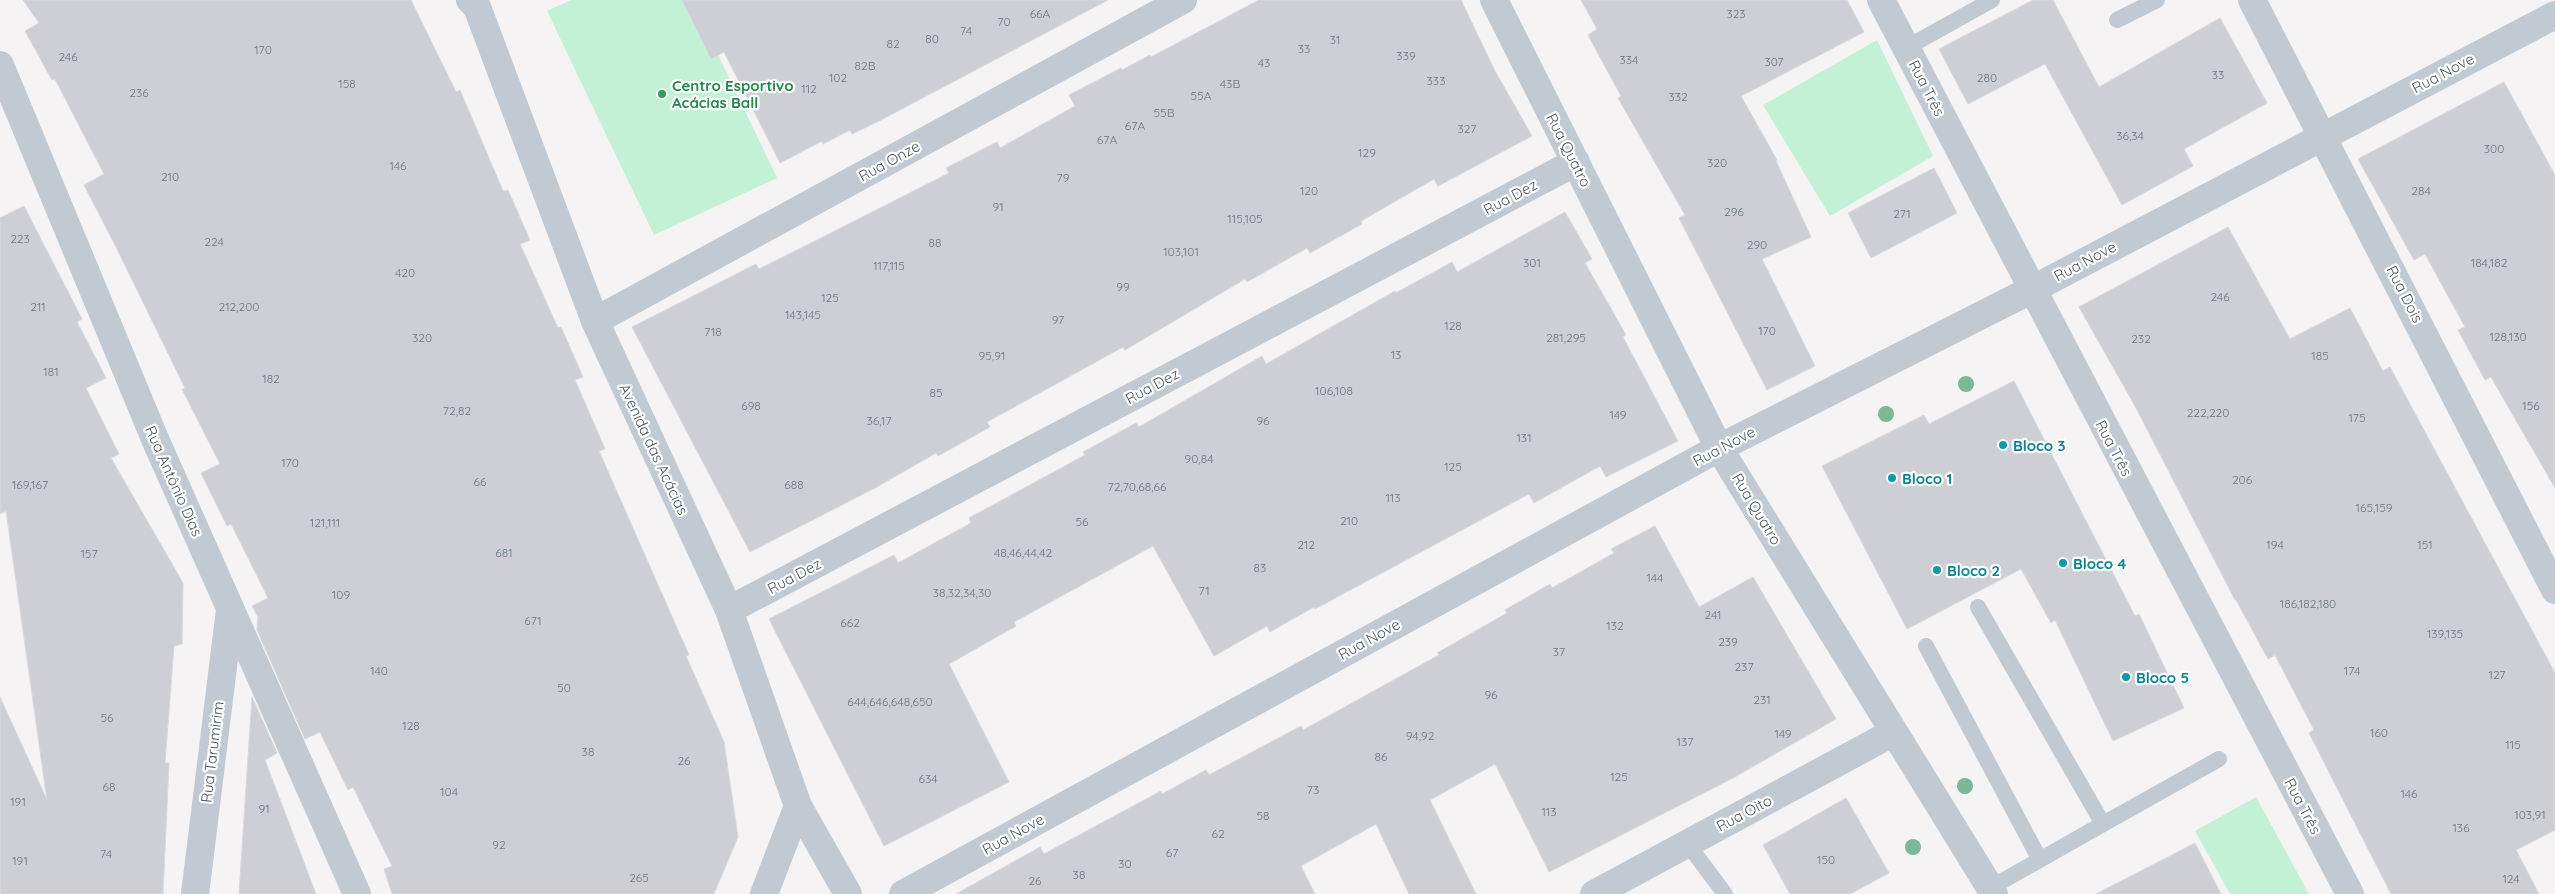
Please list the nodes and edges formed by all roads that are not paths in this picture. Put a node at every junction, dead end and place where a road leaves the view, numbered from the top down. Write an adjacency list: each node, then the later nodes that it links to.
1 (1184, 0): 15 (street, Rua Onze)
2 (1494, 0): 13 (street, Rua Quatro)
3 (1881, 0): 10 (street, Rua Três)
4 (1992, 0): 10 (lane)
5 (2157, 0): 9 (lane)
6 (2252, 0): 12 (street, Rua Dois)
7 (479, 2): 15 (street, Avenida das Acácias)
8 (2555, 14): 12 (street, Rua Nove)
9 (2117, 20)
10 (1906, 48): 14 (street, Rua Três)
11 (0, 65): 19 (street, Rua Antônio Dias)
12 (2324, 135): 14 (street, Rua Nove); 17 (street, Rua Dois)
13 (1576, 162): 16 (street, Rua Quatro); 20 (street, Rua Dez)
14 (2031, 290): 16 (street, Rua Nove); 36 (street, Rua Três)
15 (595, 321): 20 (street, Avenida das Acácias)
16 (1719, 448): 22 (street, Rua Quatro); 33 (street, Rua Nove)
17 (2555, 590)
18 (1978, 607): 25 (lane)
19 (230, 610): 29 (street, Rua Tarumirim); 30 (street, Rua Antônio Dias)
20 (729, 610): 24 (street, Avenida das Acácias)
21 (1926, 646): 27 (lane)
22 (1894, 732): 26 (street, Rua Oito); 28 (street, Rua Quatro)
23 (2219, 759): 25 (lane)
24 (798, 806): 31 (street); 32 (street, Avenida das Acácias)
25 (2103, 824): 27 (lane)
26 (1687, 843): 34 (street, Rua Oito); 35 (lane)
27 (2040, 860): 28 (lane)
28 (1992, 891)
29 (195, 894)
30 (357, 894)
31 (764, 894)
32 (848, 894)
33 (903, 894)
34 (1594, 894)
35 (1725, 894)
36 (2350, 894)

